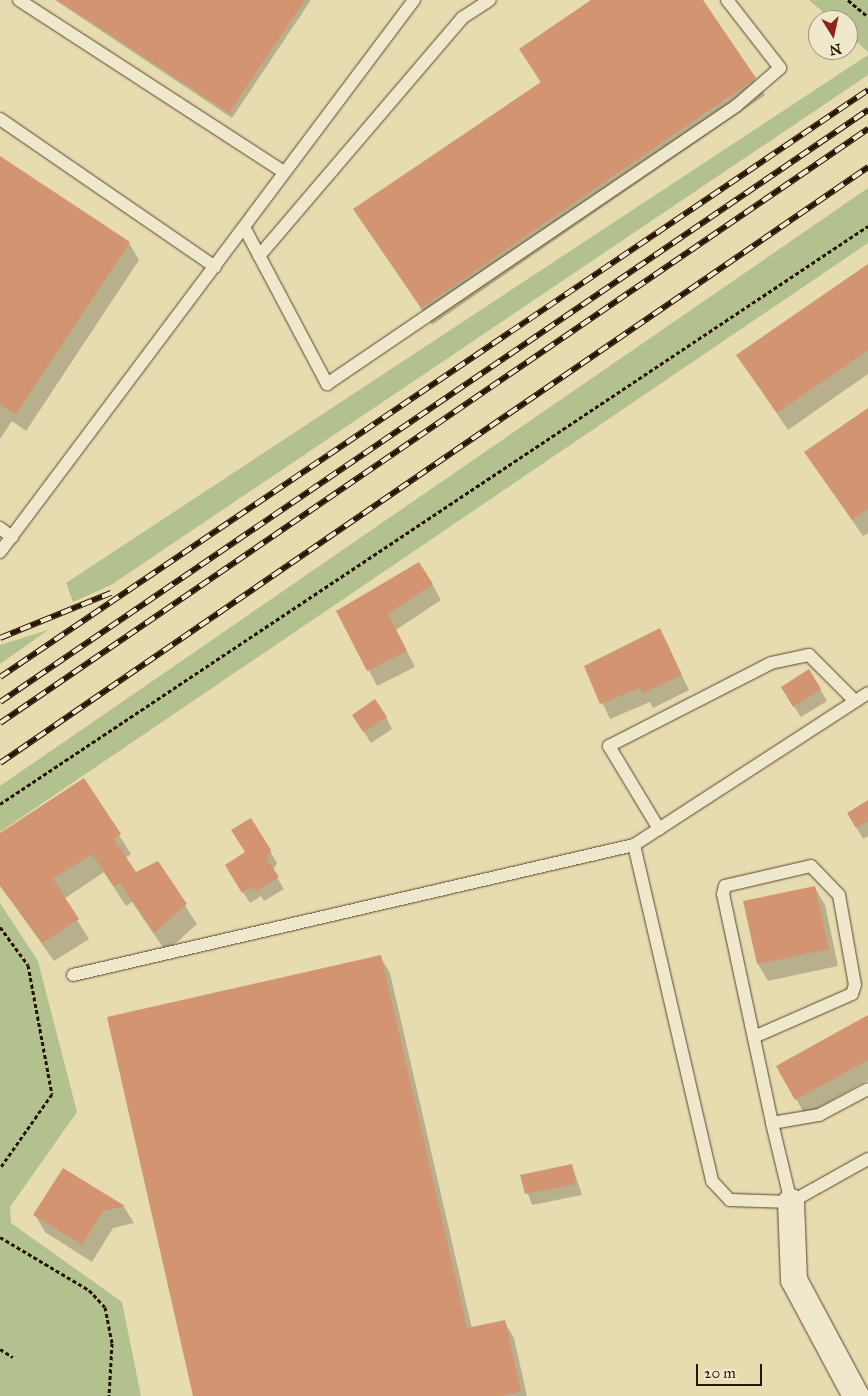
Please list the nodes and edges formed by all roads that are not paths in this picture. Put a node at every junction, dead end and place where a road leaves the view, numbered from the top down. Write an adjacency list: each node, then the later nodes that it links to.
1 (19, 0): 6 (lane)
2 (414, 0): 6 (lane)
3 (490, 0): 8 (lane)
4 (727, 0): 8 (lane)
5 (0, 119): 9 (lane)
6 (284, 172): 7 (lane)
7 (244, 227): 8 (lane); 9 (lane)
8 (259, 256)
9 (215, 267): 11 (lane)
10 (0, 528): 11 (lane)
11 (12, 536): 12 (lane)
12 (0, 552)
13 (868, 693): 14 (lane)
14 (855, 702): 15 (lane); 15 (lane)
15 (659, 829): 16 (lane)
16 (634, 845): 17 (lane); 22 (lane)
17 (73, 975)
18 (754, 1037): 18 (lane); 20 (lane)
19 (868, 1089): 20 (lane)
20 (772, 1123): 22 (lane)
21 (868, 1159): 22 (lane)
22 (791, 1202): 23 (street)
23 (856, 1396)

